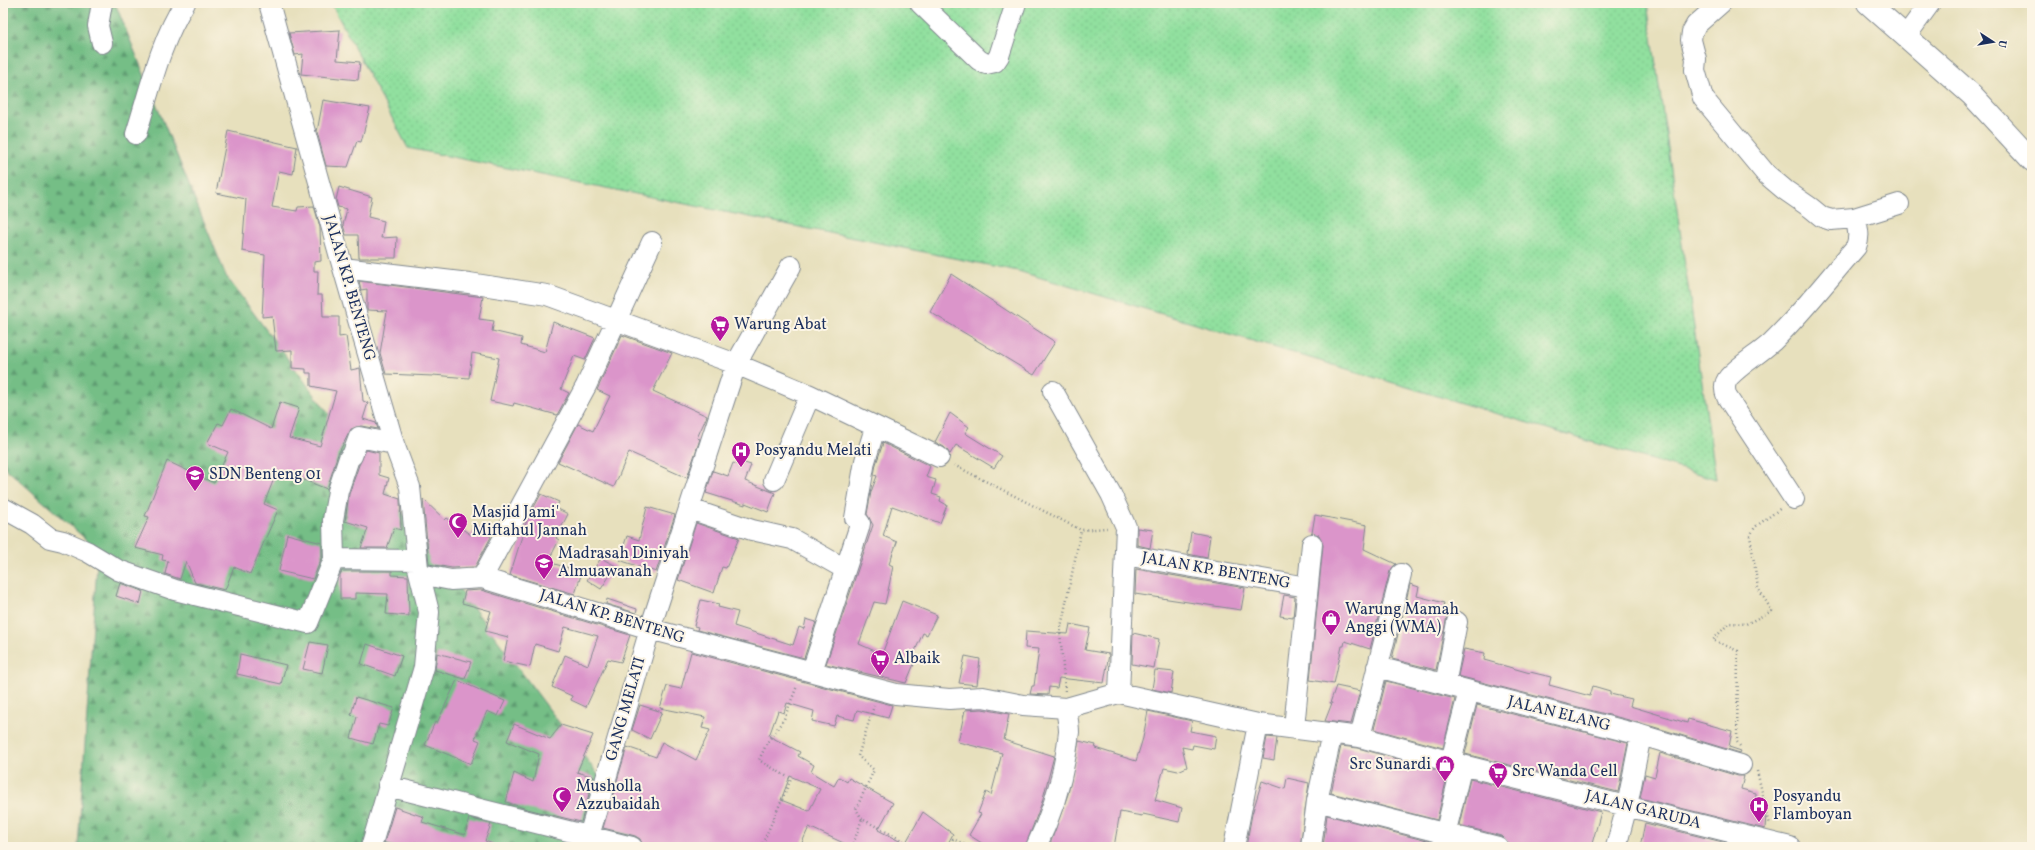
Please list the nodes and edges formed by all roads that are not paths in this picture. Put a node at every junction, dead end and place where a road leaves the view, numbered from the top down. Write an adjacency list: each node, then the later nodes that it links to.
1 (102, 3): 10 (street)
2 (185, 3): 11 (street)
3 (269, 3): 17 (street, JALAN KP. BENTENG)
4 (920, 3): 5 (street)
5 (1016, 3)
6 (1721, 3): 14 (street)
7 (1868, 3): 9 (main road)
8 (1930, 3): 9 (street)
9 (1906, 36): 12 (main road)
10 (102, 43)
11 (136, 134)
12 (2032, 160)
13 (1899, 204): 14 (street)
14 (1854, 218): 26 (street)
15 (652, 242): 18 (street)
16 (791, 266): 19 (street, GANG MELATI)
17 (343, 268): 18 (street); 23 (street, JALAN KP. BENTENG)
18 (616, 321): 19 (street); 35 (street)
19 (736, 364): 21 (street); 28 (street, GANG MELATI)
20 (1053, 391): 30 (street)
21 (810, 396): 22 (street); 25 (street)
22 (876, 428): 24 (street); 33 (street)
23 (394, 444): 31 (street); 32 (street, JALAN KP. BENTENG)
24 (939, 456)
25 (774, 480)
26 (1794, 499)
27 (3, 508): 31 (street)
28 (690, 509): 33 (street); 38 (street, GANG MELATI)
29 (1312, 544): 36 (street)
30 (1125, 555): 36 (street, JALAN KP. BENTENG); 43 (street)
31 (334, 559): 32 (street)
32 (418, 567): 35 (street, JALAN KP. BENTENG); 52 (street, JALAN KP. BENTENG)
33 (845, 569): 40 (street)
34 (1401, 574): 39 (street)
35 (482, 578): 38 (street, JALAN KP. BENTENG)
36 (1307, 587): 46 (street)
37 (1457, 622): 41 (street)
38 (650, 629): 40 (street, JALAN KP. BENTENG); 55 (street, GANG MELATI)
39 (1377, 667): 41 (street, JALAN ELANG); 49 (street)
40 (807, 671): 44 (street, JALAN KP. BENTENG)
41 (1445, 685): 42 (street, JALAN ELANG)
42 (1469, 691): 48 (street, JALAN ELANG); 51 (street)
43 (1119, 694): 44 (street, JALAN KP. BENTENG); 45 (street, JALAN KP. BENTENG)
44 (1066, 708): 59 (street)
45 (1258, 724): 46 (street, JALAN KP. BENTENG); 60 (street)
46 (1294, 728): 47 (street, JALAN GARUDA)
47 (1332, 733): 49 (street, JALAN GARUDA); 53 (street)
48 (1642, 735): 50 (street, JALAN ELANG); 54 (street)
49 (1360, 737): 51 (street, JALAN GARUDA)
50 (1746, 760)
51 (1457, 763): 54 (street, JALAN GARUDA); 56 (street)
52 (388, 786): 55 (street); 57 (street, JALAN KP. BENTENG)
53 (1317, 801): 56 (street); 61 (street)
54 (1627, 806): 63 (street); 64 (street, JALAN GARUDA)
55 (589, 836): 58 (street)
56 (1444, 840): 62 (street)
57 (372, 847)
58 (632, 847)
59 (1036, 847)
60 (1234, 847)
61 (1311, 847)
62 (1498, 847)
63 (1616, 847)
64 (1790, 847)

